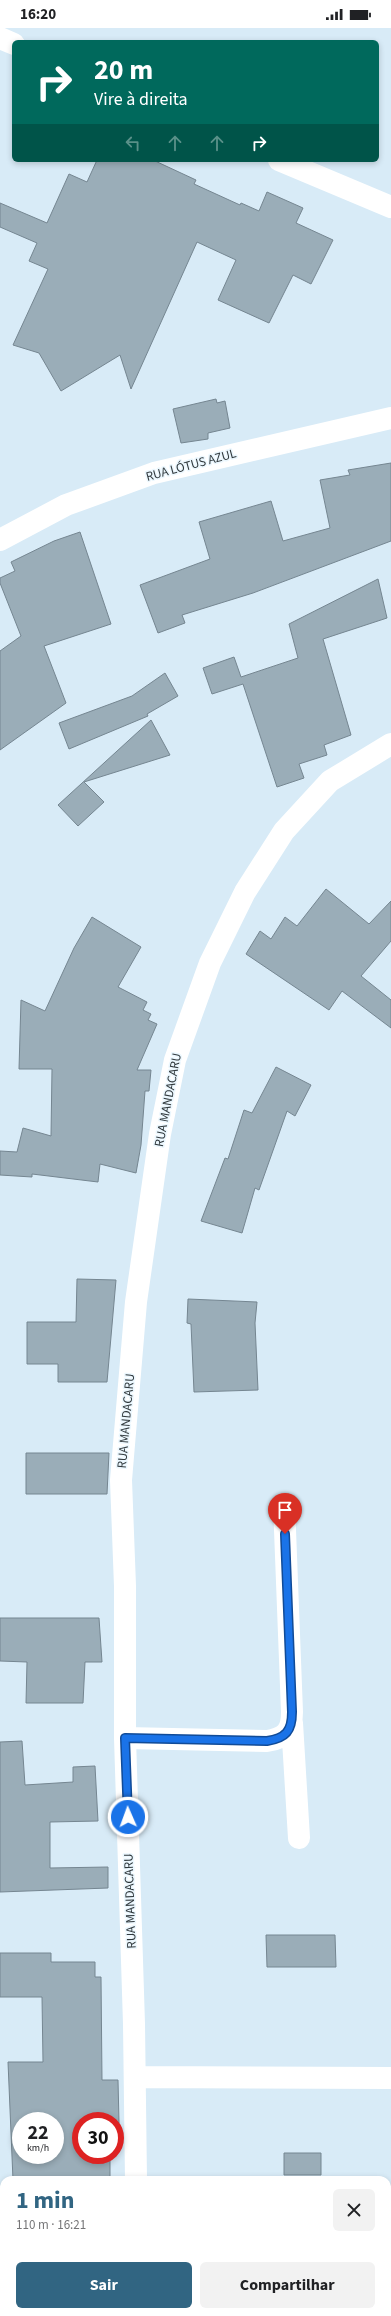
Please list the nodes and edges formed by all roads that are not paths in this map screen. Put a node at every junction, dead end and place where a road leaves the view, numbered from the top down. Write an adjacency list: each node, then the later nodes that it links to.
1 (0, 38): 2 (street)
2 (12, 43)
3 (284, 162): 4 (street)
4 (391, 207)
5 (391, 418): 6 (street, RUA LÓTUS AZUL)
6 (0, 540)
7 (391, 744): 10 (street, RUA MANDACARU)
8 (284, 1504): 9 (street)
9 (292, 1723): 10 (street); 11 (street)
10 (125, 1738): 12 (street, RUA MANDACARU)
11 (300, 1838)
12 (135, 2077): 13 (street); 14 (street, RUA MANDACARU)
13 (391, 2078)
14 (136, 2176)

